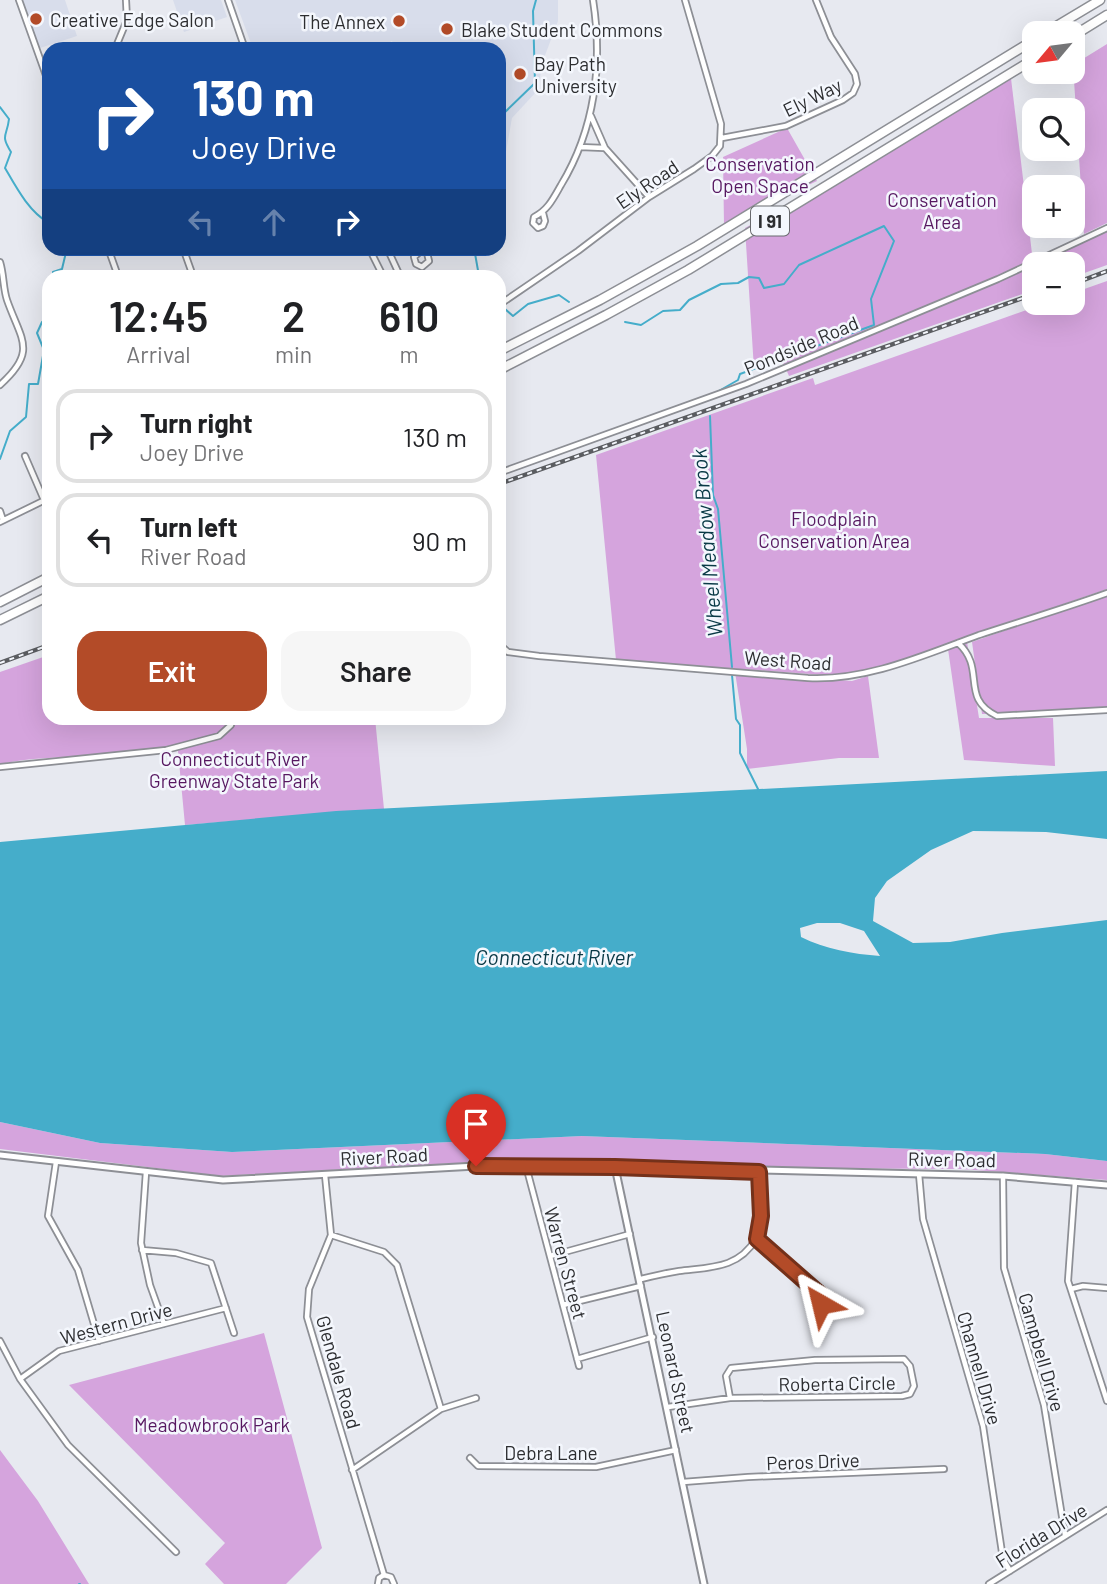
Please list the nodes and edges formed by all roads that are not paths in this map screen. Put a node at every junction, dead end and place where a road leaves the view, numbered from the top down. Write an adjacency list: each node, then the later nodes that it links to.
1 (19, 0): 14 (street)
2 (126, 0): 11 (street)
3 (228, 0): 12 (street)
4 (593, 0): 16 (street)
5 (685, 0): 17 (street)
6 (817, 0): 17 (street, Ely Way)
7 (1100, 0): 9 (highway)
8 (1107, 15): 10 (highway)
9 (1065, 21)
10 (1085, 29)
11 (118, 42)
12 (243, 42)
13 (1022, 47): 25 (highway, I 91)
14 (42, 64)
15 (1022, 66): 26 (highway, I 91)
16 (591, 114): 18 (street); 19 (street)
17 (722, 138): 20 (street, Ely Road)
18 (580, 147): 19 (street); 21 (street)
19 (605, 148): 20 (street)
20 (649, 197): 24 (street, Ely Road)
21 (543, 213)
22 (1107, 228): 29 (street, Pondside Road)
23 (0, 262): 27 (street)
24 (506, 300)
25 (506, 347)
26 (506, 366)
27 (0, 385)
28 (25, 456): 30 (street)
29 (506, 470)
30 (42, 489)
31 (42, 501): 33 (street)
32 (0, 511): 33 (street)
33 (1, 521)
34 (42, 581): 37 (highway)
35 (1107, 593): 39 (street, West Road)
36 (42, 599): 38 (highway)
37 (0, 602)
38 (0, 620)
39 (958, 643): 40 (street, West Road); 41 (street)
40 (506, 650)
41 (1107, 710)
42 (230, 725): 43 (street)
43 (0, 767)
44 (0, 1155): 45 (street, River Road)
45 (55, 1162): 48 (street, River Road); 69 (street)
46 (526, 1166): 47 (street, River Road); 51 (street, River Road); 59 (street, Warren Street)
47 (615, 1167): 49 (street, River Road); 55 (street, Leonard Street)
48 (146, 1172): 51 (street, River Road); 58 (street)
49 (759, 1172): 50 (street, River Road); 57 (street)
50 (919, 1174): 52 (street, River Road); 87 (street, Channell Drive)
51 (325, 1175): 56 (street, Glendale Road)
52 (1003, 1176): 53 (street, River Road); 85 (street, Campbell Drive)
53 (1075, 1182): 54 (street, River Road); 62 (street)
54 (1107, 1185)
55 (631, 1234): 59 (street); 60 (street, Leonard Street)
56 (331, 1235): 78 (street); 82 (street, Glendale Road)
57 (757, 1239): 60 (street); 63 (street)
58 (142, 1250): 65 (street); 66 (street)
59 (550, 1256): 64 (street, Warren Street)
60 (641, 1282): 64 (street); 68 (street, Leonard Street)
61 (1107, 1288): 62 (street)
62 (1070, 1289): 76 (street)
63 (823, 1297)
64 (563, 1305): 71 (street, Warren Street)
65 (226, 1308): 66 (street, Western Drive); 67 (street)
66 (164, 1325): 69 (street, Western Drive)
67 (234, 1333)
68 (653, 1337): 71 (street); 77 (street, Leonard Street)
69 (99, 1340): 73 (street, Western Drive)
70 (0, 1341): 73 (street)
71 (577, 1359): 72 (street, Warren Street)
72 (579, 1366)
73 (20, 1379): 86 (street)
74 (476, 1398): 78 (street)
75 (730, 1398): 75 (street, Roberta Circle); 77 (street, Roberta Circle)
76 (1107, 1402)
77 (668, 1407): 79 (street, Leonard Street)
78 (441, 1409): 82 (street)
79 (676, 1450): 80 (street, Debra Lane); 83 (street, Leonard Street)
80 (470, 1458)
81 (944, 1469): 83 (street, Peros Drive)
82 (352, 1470): 88 (street, Glendale Road)
83 (683, 1482): 91 (street, Leonard Street)
84 (1107, 1510): 85 (street, Florida Drive)
85 (1065, 1535): 87 (street, Florida Drive)
86 (176, 1552)
87 (1010, 1571): 92 (street, Florida Drive)
88 (384, 1575): 89 (street); 90 (street)
89 (378, 1584)
90 (394, 1584)
91 (704, 1584)
92 (989, 1584)

